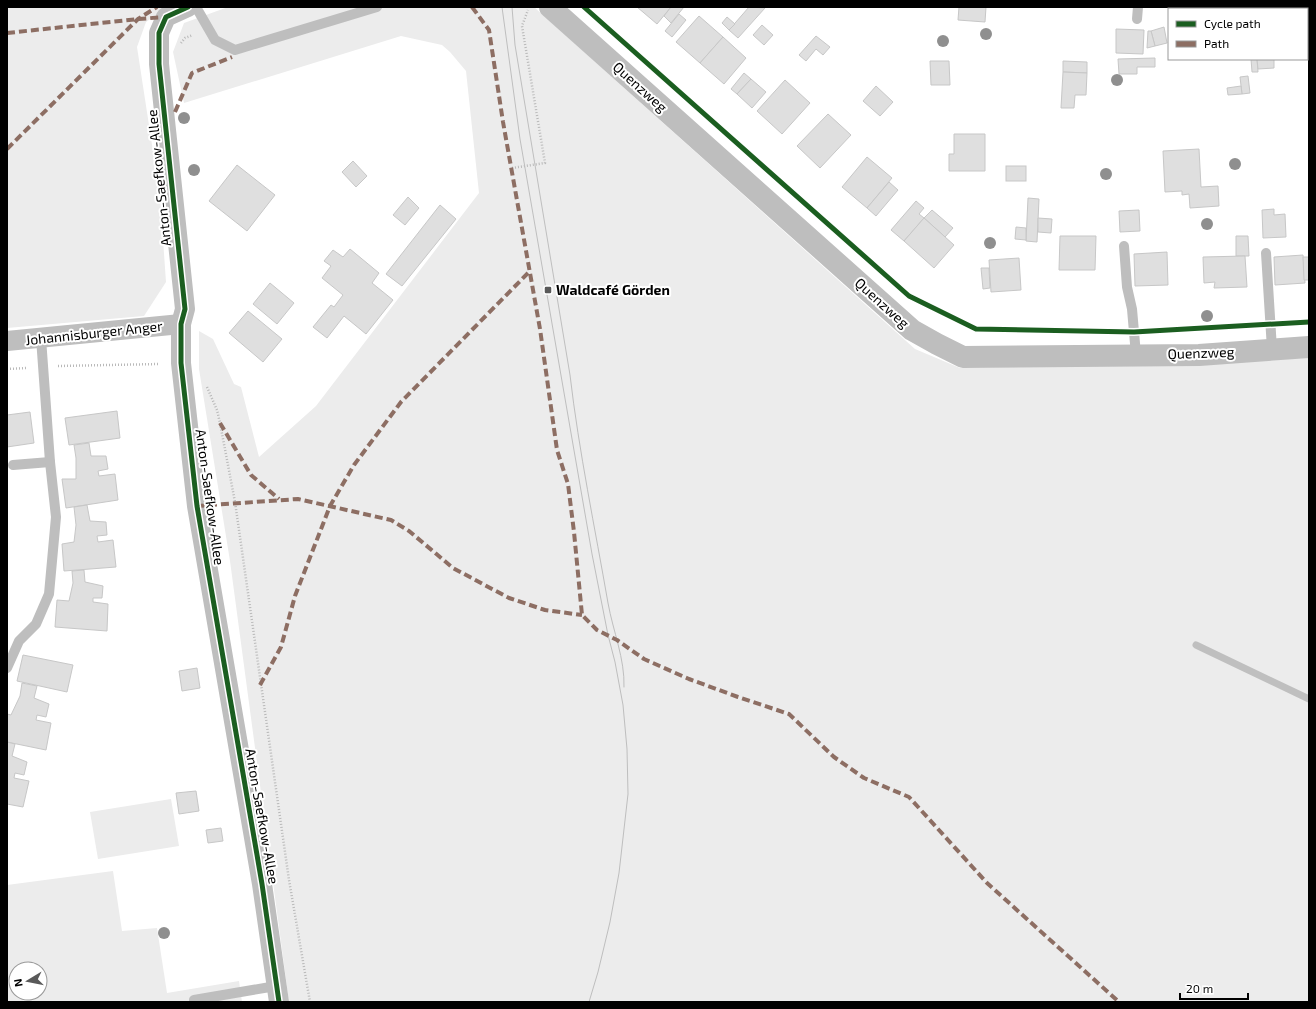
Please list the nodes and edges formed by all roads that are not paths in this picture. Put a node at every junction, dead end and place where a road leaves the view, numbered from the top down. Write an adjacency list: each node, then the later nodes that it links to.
1 (188, 7): 9 (street, Anton-Saefkow-Allee)
2 (196, 7): 3 (lane)
3 (376, 7)
4 (550, 7): 14 (street, Quenzweg)
5 (1138, 7): 6 (lane)
6 (1137, 19)
7 (1124, 246): 14 (lane)
8 (1266, 253): 13 (lane)
9 (181, 324): 10 (street, Johannisburger Anger); 18 (street, Anton-Saefkow-Allee)
10 (41, 338): 11 (street, Johannisburger Anger); 15 (lane)
11 (7, 341)
12 (1309, 347): 13 (street, Quenzweg)
13 (1272, 350): 14 (street, Quenzweg)
14 (1136, 355)
15 (50, 462): 16 (lane); 17 (lane)
16 (13, 465)
17 (7, 668)
18 (277, 994): 19 (lane)
19 (194, 1000)

